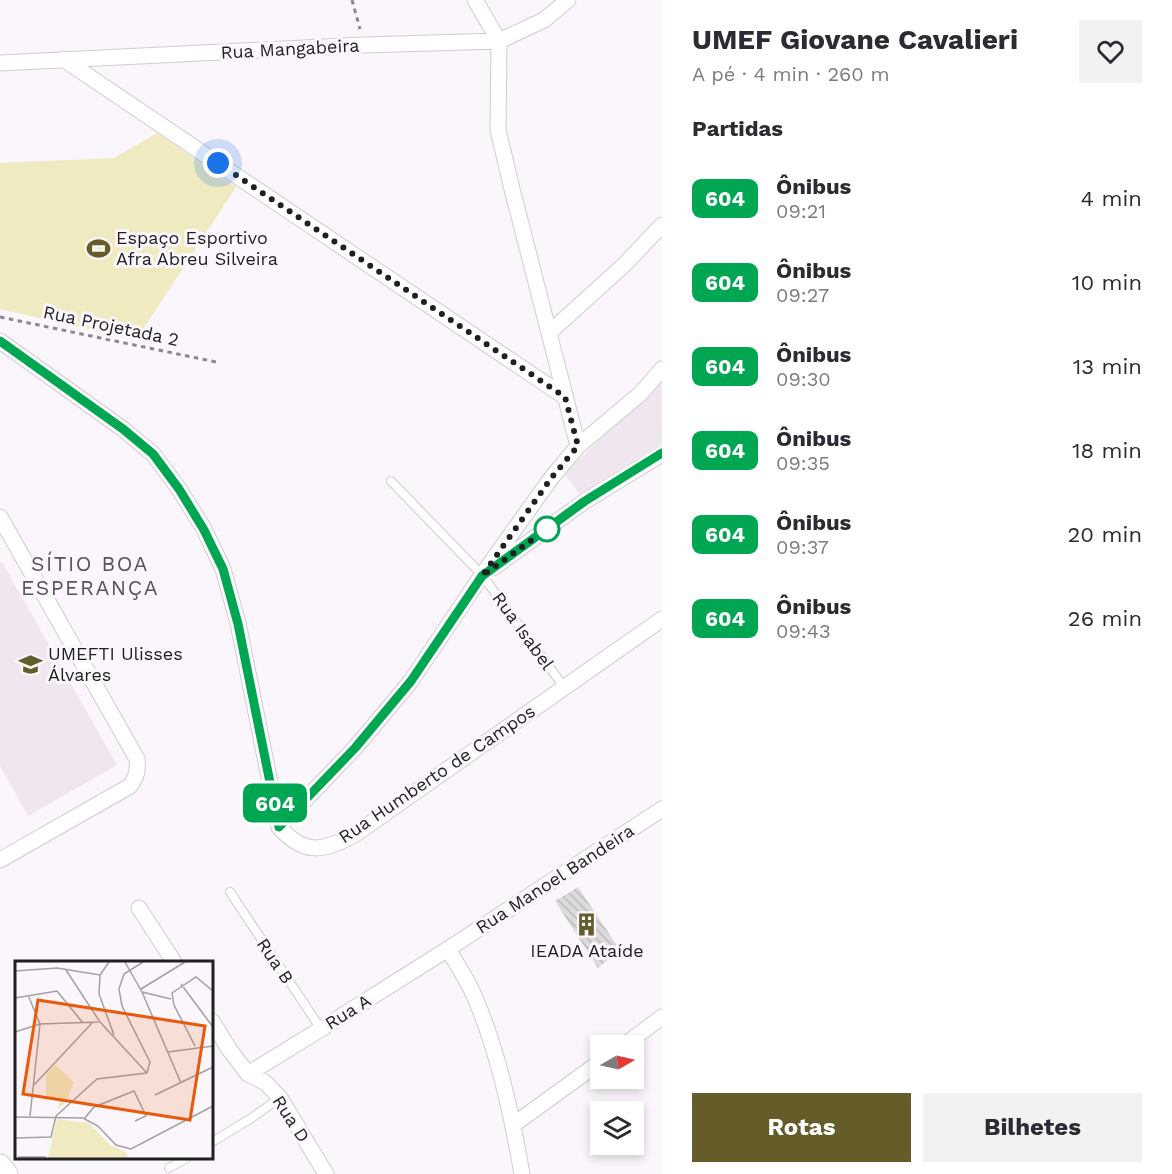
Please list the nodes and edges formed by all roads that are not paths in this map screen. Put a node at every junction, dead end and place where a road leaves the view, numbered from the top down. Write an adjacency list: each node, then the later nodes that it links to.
1 (475, 0): 3 (street)
2 (568, 0): 3 (street, Rua Mangabeira)
3 (499, 41): 4 (street, Rua Mangabeira); 7 (street)
4 (63, 59): 5 (street, Rua Mangabeira); 10 (street)
5 (0, 63)
6 (662, 225): 7 (street)
7 (550, 332): 10 (street)
8 (0, 340): 19 (street)
9 (662, 369): 11 (street)
10 (565, 397): 11 (street)
11 (578, 446): 15 (street)
12 (662, 453): 15 (street)
13 (391, 482): 15 (lane, Rua Isabel)
14 (0, 517): 20 (street)
15 (482, 576): 17 (lane, Rua Isabel); 19 (street)
16 (662, 619): 17 (street, Rua Humberto de Campos)
17 (564, 687): 19 (street, Rua Humberto de Campos)
18 (662, 809): 23 (street, Rua Manoel Bandeira)
19 (279, 827)
20 (0, 860)
21 (230, 892): 27 (lane, Rua B)
22 (139, 908): 24 (street)
23 (448, 949): 27 (street, Rua A); 32 (street)
24 (173, 961)
25 (662, 1017): 28 (street)
26 (213, 1022): 30 (street)
27 (321, 1029): 30 (street, Rua A)
28 (637, 1035)
29 (590, 1069): 32 (street)
30 (248, 1074): 31 (street, Rua D)
31 (280, 1098): 33 (lane); 38 (street, Rua D)
32 (513, 1125): 39 (street)
33 (213, 1141)
34 (185, 1159): 36 (lane)
35 (0, 1165): 37 (street)
36 (169, 1168)
37 (7, 1174)
38 (326, 1174)
39 (522, 1174)

